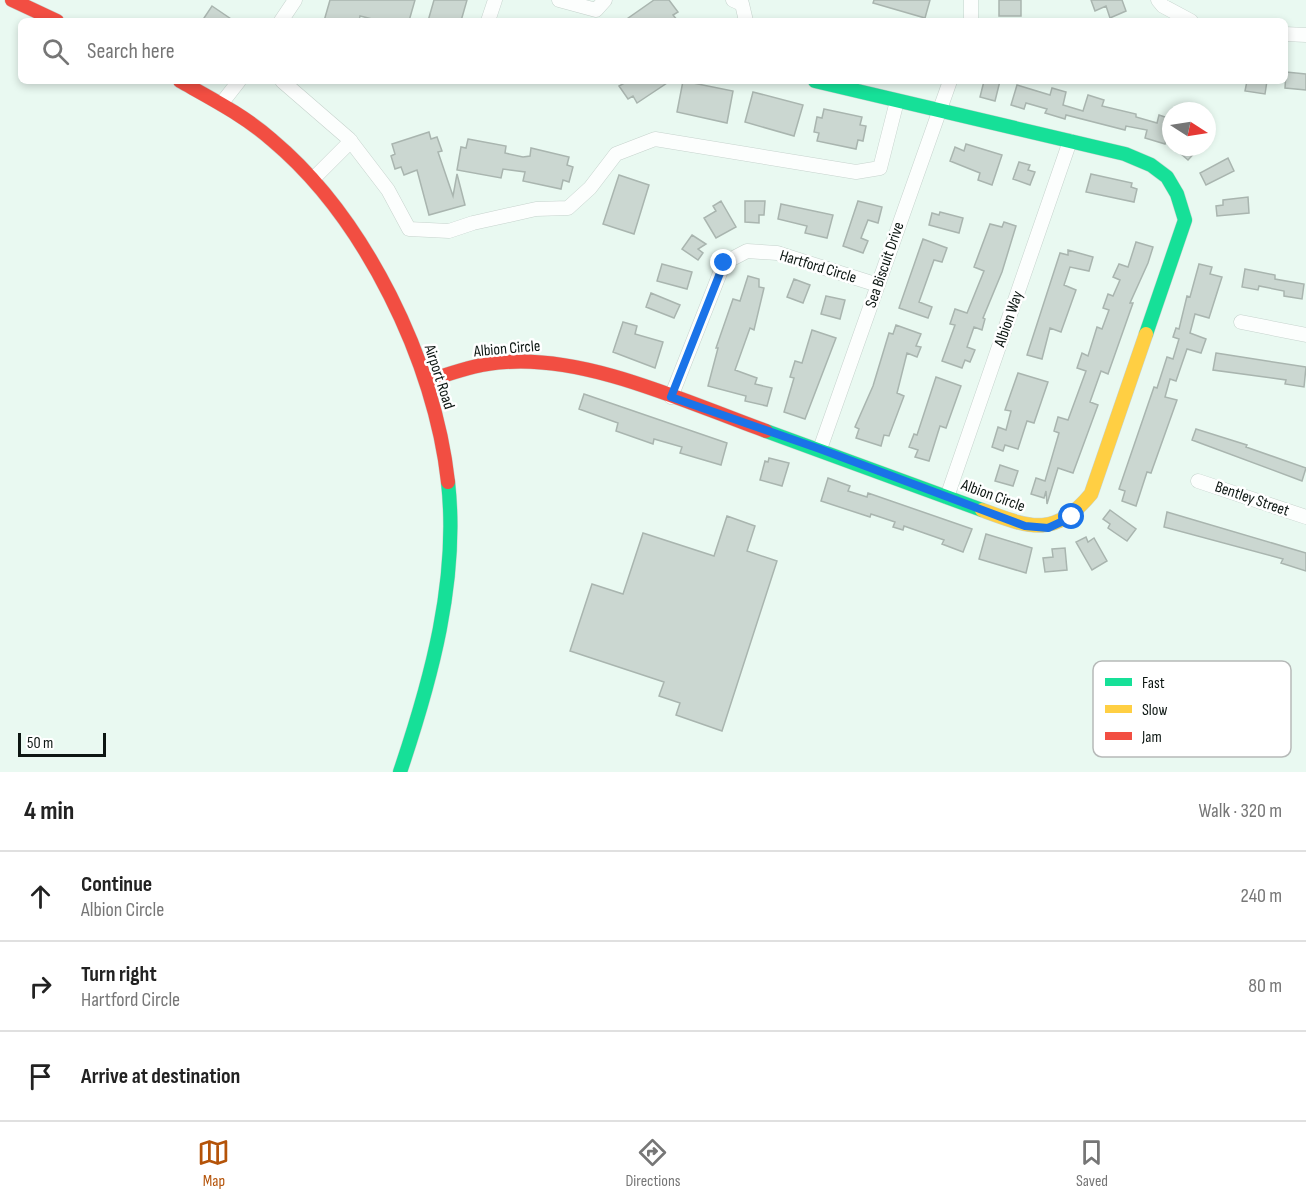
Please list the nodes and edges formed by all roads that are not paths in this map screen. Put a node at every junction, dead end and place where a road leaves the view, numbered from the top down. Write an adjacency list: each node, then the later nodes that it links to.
1 (12, 0): 9 (main road)
2 (295, 0): 10 (street)
3 (495, 0): 11 (street)
4 (559, 0): 5 (street)
5 (605, 0)
6 (733, 0): 12 (street)
7 (971, 0): 13 (street)
8 (1158, 0): 14 (street)
9 (51, 18)
10 (283, 18)
11 (489, 18)
12 (745, 18)
13 (971, 18)
14 (1185, 18)
15 (1288, 34): 16 (street)
16 (1306, 35)
17 (185, 84): 23 (main road, Airport Road)
18 (236, 84): 23 (street)
19 (285, 84): 25 (street)
20 (827, 84): 22 (main road, Albion Circle)
21 (949, 84): 24 (street, Sea Biscuit Drive)
22 (897, 101): 24 (main road, Albion Circle); 25 (street)
23 (221, 104): 27 (main road, Airport Road)
24 (939, 111): 26 (main road, Albion Circle); 28 (street, Sea Biscuit Drive)
25 (351, 141): 27 (street)
26 (1070, 141): 35 (street, Albion Way); 35 (main road, Albion Circle)
27 (313, 179): 31 (main road, Airport Road)
28 (878, 285): 32 (street, Hartford Circle); 33 (street, Sea Biscuit Drive)
29 (1241, 322): 30 (street)
30 (1306, 335)
31 (426, 381): 32 (main road, Albion Circle); 37 (main road, Airport Road)
32 (671, 397): 33 (main road, Albion Circle)
33 (820, 449): 35 (main road, Albion Circle)
34 (1198, 481): 36 (street, Bentley Street)
35 (947, 497)
36 (1306, 517)
37 (400, 772)

